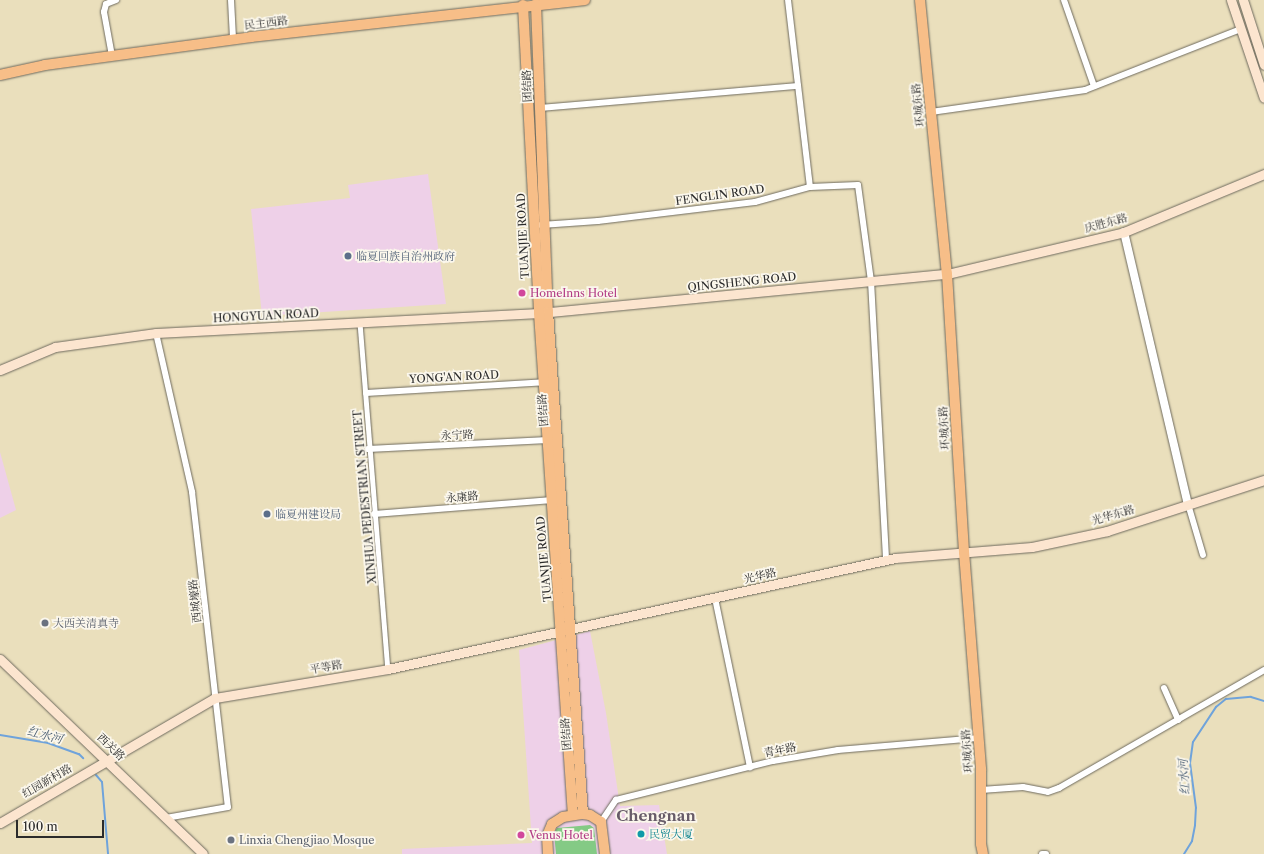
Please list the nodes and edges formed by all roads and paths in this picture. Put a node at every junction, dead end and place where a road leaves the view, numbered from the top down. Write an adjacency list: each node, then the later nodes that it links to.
1 (116, 0): 13 (street)
2 (231, 0): 12 (street)
3 (585, 0): 9 (main road, 民主西路)
4 (788, 0): 16 (street)
5 (920, 0): 20 (main road, 环城东路)
6 (1064, 0): 17 (street)
7 (1232, 0): 11 (main road)
8 (1243, 0): 14 (main road)
9 (536, 2): 10 (main road, 民主西路); 19 (main road, 团结路)
10 (523, 3): 12 (main road, 民主西路); 24 (main road, TUANJIE ROAD)
11 (1241, 29): 17 (street); 18 (main road)
12 (233, 39): 13 (main road, 民主西路)
13 (112, 56): 15 (main road, 民主西路)
14 (1264, 65)
15 (0, 75)
16 (798, 86): 19 (street); 22 (street)
17 (1094, 86): 20 (street)
18 (1264, 98)
19 (540, 108): 23 (main road, 团结路)
20 (931, 112): 26 (main road, 环城东路)
21 (1264, 174): 25 (main road, 庆胜东路)
22 (810, 188): 23 (street, FENGLIN ROAD); 27 (street, FENGLIN ROAD)
23 (544, 224): 24 (street, FENGLIN ROAD); 28 (main road, 团结路)
24 (534, 225): 28 (main road, TUANJIE ROAD)
25 (1124, 232): 26 (main road, 庆胜东路); 38 (street)
26 (947, 274): 27 (main road, QINGSHENG ROAD); 40 (main road, 环城东路)
27 (871, 281): 28 (main road, QINGSHENG ROAD); 42 (street)
28 (543, 313): 29 (main road, HONGYUAN ROAD); 32 (main road, TUANJIE ROAD); 44 (main road, 团结路)
29 (360, 323): 30 (main road, HONGYUAN ROAD); 33 (street, XINHUA PEDESTRIAN STREET)
30 (156, 333): 31 (main road, HONGYUAN ROAD); 49 (street, 西城壕路)
31 (0, 370)
32 (544, 382): 33 (street, YONG'AN ROAD); 34 (main road, TUANJIE ROAD)
33 (366, 393): 35 (street, XINHUA PEDESTRIAN STREET)
34 (548, 440): 35 (street, 永宁路); 37 (main road, TUANJIE ROAD)
35 (368, 449): 39 (street, XINHUA PEDESTRIAN STREET)
36 (1264, 480): 38 (main road, 光华东路)
37 (552, 500): 39 (street, 永康路); 44 (main road, TUANJIE ROAD)
38 (1188, 504): 40 (main road, 光华东路); 41 (street)
39 (374, 514): 46 (street, XINHUA PEDESTRIAN STREET)
40 (964, 552): 42 (main road, 光华路); 51 (main road, 环城东路)
41 (1203, 555)
42 (886, 560): 43 (main road, 光华路)
43 (715, 598): 44 (main road, 光华路); 53 (street)
44 (566, 632): 46 (main road, 平等路); 55 (main road, 团结路)
45 (0, 659): 52 (main road, 西关路)
46 (388, 669): 49 (main road, 平等路)
47 (1264, 670): 50 (street)
48 (1164, 688): 50 (street)
49 (215, 698): 52 (main road, 平等路); 56 (street, 西城壕路)
50 (1178, 720): 54 (street)
51 (979, 738): 53 (street, 青年路); 54 (main road, 环城东路)
52 (107, 760): 56 (main road, 西关路); 58 (main road, 红园新村路)
53 (750, 766): 57 (street, 青年路)
54 (981, 790): 59 (main road, 环城东路)
55 (578, 815): 57 (main road); 61 (main road)
56 (166, 818): 60 (main road, 西关路)
57 (600, 822): 62 (main road)
58 (0, 823)
59 (981, 853)
60 (203, 854)
61 (548, 854)
62 (605, 854)
63 (1042, 854): 64 (street)
64 (1046, 854)

